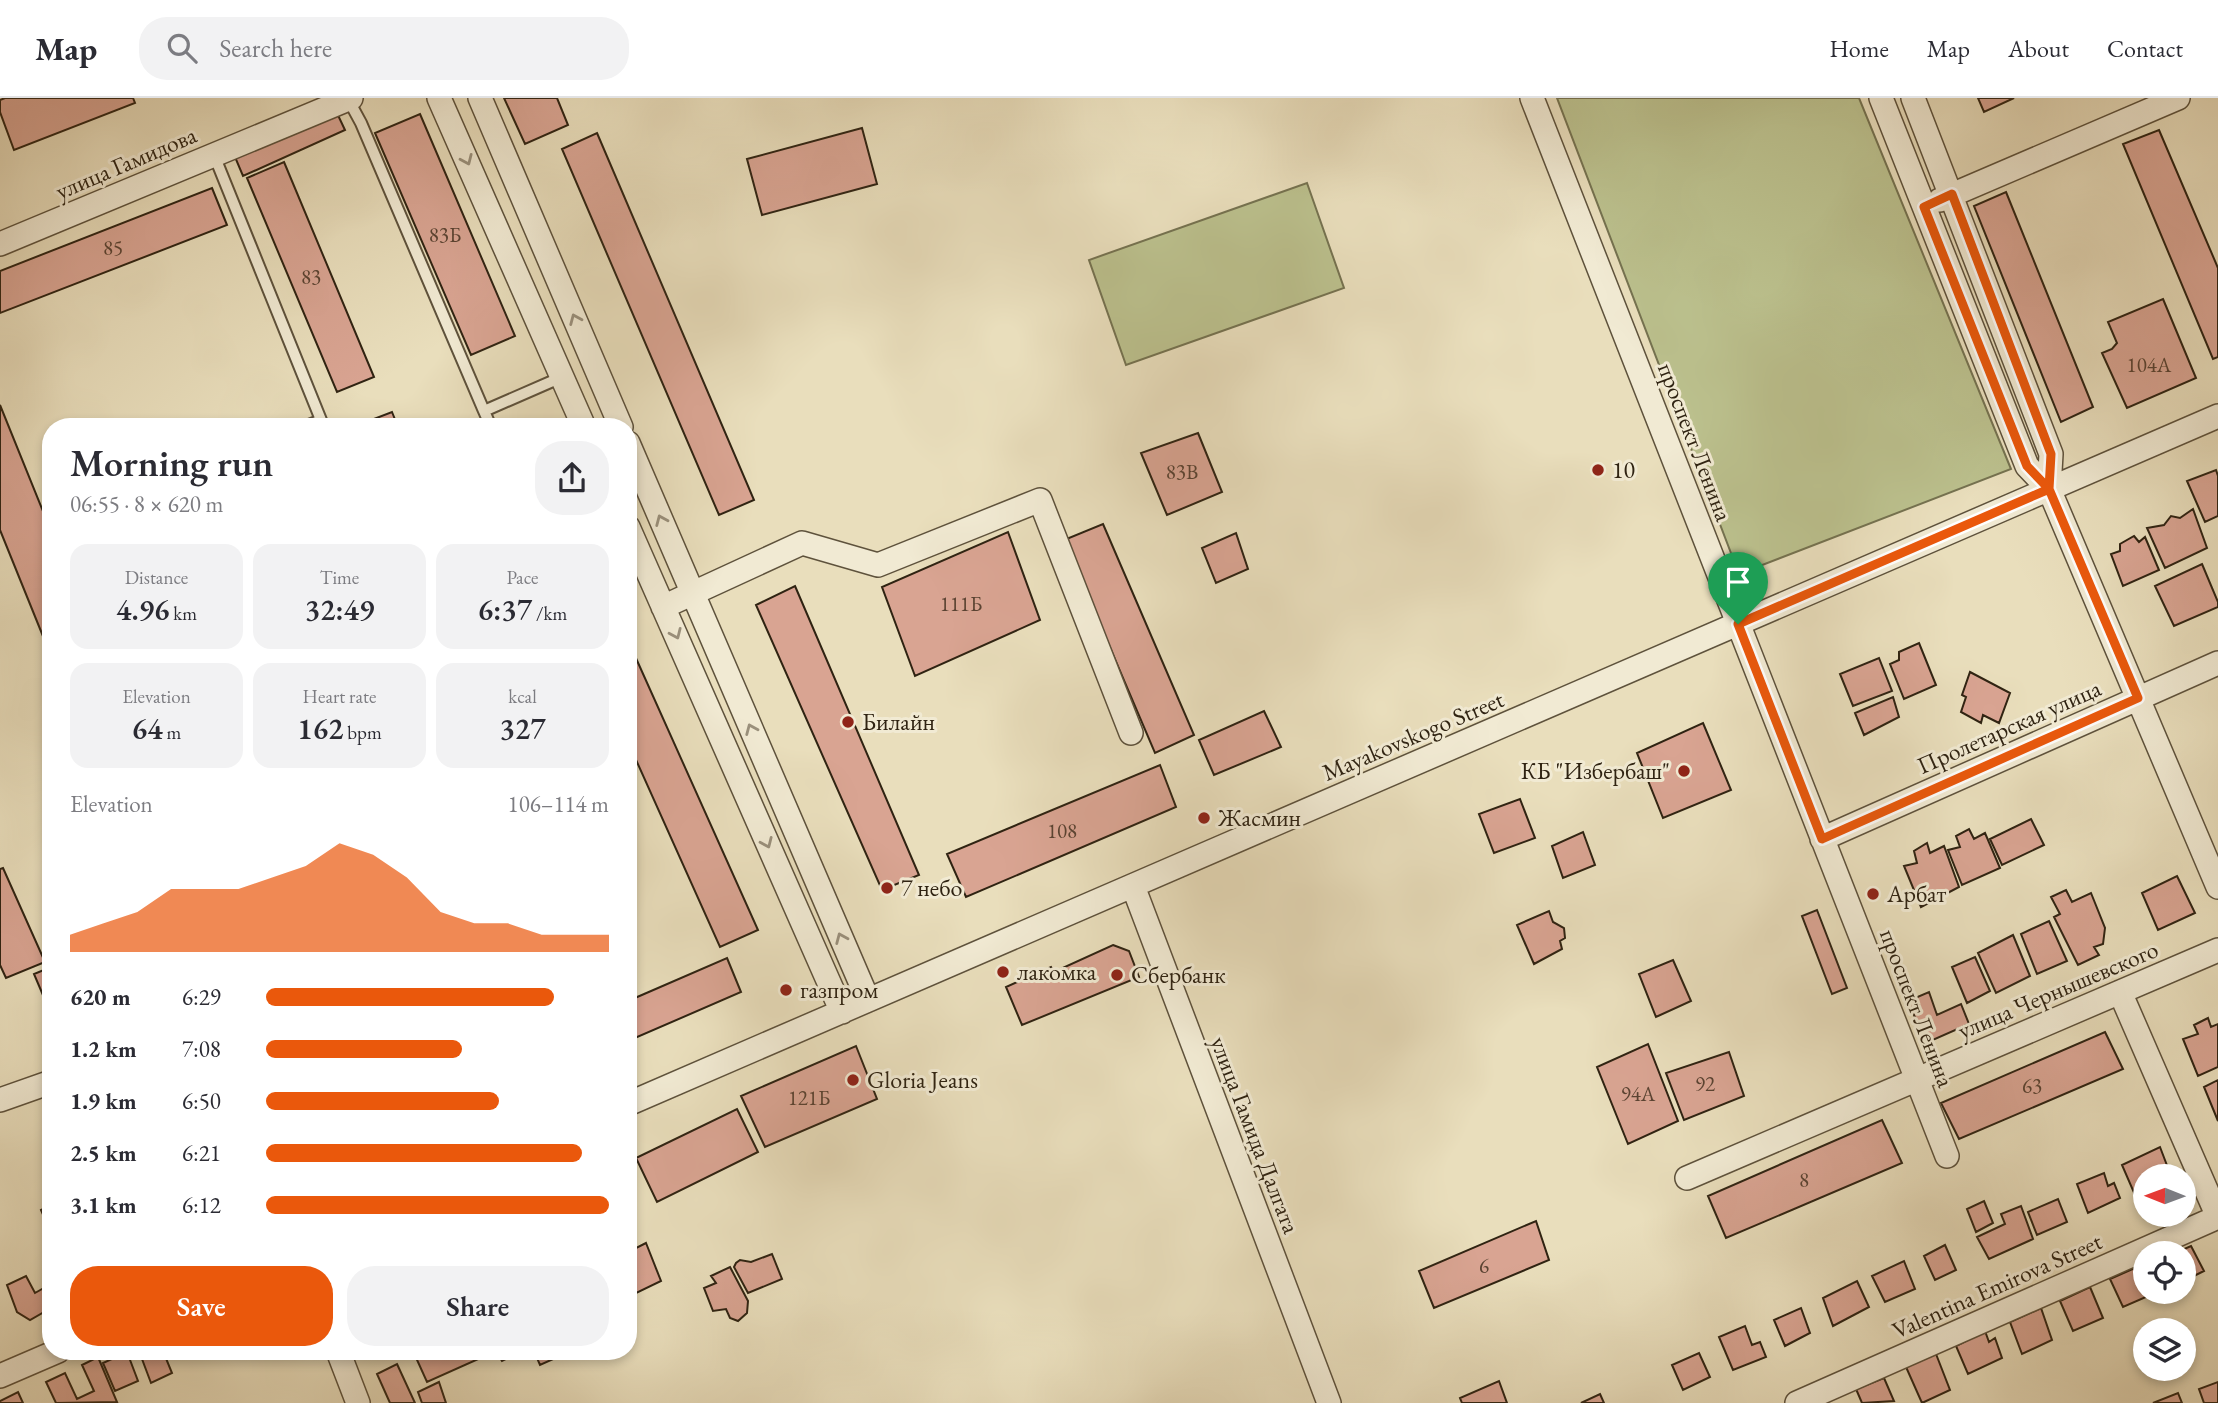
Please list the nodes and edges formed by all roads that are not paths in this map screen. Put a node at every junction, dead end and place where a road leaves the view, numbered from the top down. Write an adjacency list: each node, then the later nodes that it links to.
1 (439, 98): 13 (street, one-way to 13)
2 (480, 98): 12 (street, one-way to 2)
3 (1532, 98): 25 (street, проспект Ленина)
4 (2178, 98): 9 (street)
5 (349, 99): 8 (street, улица Гамидова); 14 (lane)
6 (1913, 99): 7 (street); 9 (street)
7 (1884, 105): 10 (street)
8 (214, 155): 11 (street, улица Гамидова); 16 (lane)
9 (1952, 194): 10 (street); 21 (street)
10 (1924, 207): 21 (street)
11 (0, 244)
12 (593, 362): 13 (street); 19 (street)
13 (562, 377): 14 (lane); 18 (street)
14 (484, 411): 17 (lane)
15 (2218, 416): 21 (street, Mayakovskogo Street)
16 (320, 418)
17 (487, 418)
18 (580, 418)
19 (617, 418)
20 (637, 464): 23 (street, one-way to 20)
21 (2049, 489): 25 (street, Mayakovskogo Street); 27 (street)
22 (637, 548): 24 (street)
23 (693, 593): 24 (street); 28 (street); 34 (street, one-way to 23)
24 (663, 607): 35 (street, one-way to 35)
25 (1738, 624): 29 (street, проспект Ленина); 30 (street, Mayakovskogo Street)
26 (2218, 663): 27 (street, Пролетарская улица)
27 (2138, 698): 29 (street, Пролетарская улица); 31 (street)
28 (1131, 733)
29 (1822, 839): 36 (street, проспект Ленина)
30 (1133, 886): 34 (street, Mayakovskogo Street); 47 (street, улица Гамида Далгата)
31 (2218, 887)
32 (2218, 950): 33 (street, улица Чернышевского)
33 (2120, 992): 36 (street, улица Чернышевского); 42 (street)
34 (868, 1000): 35 (street, Mayakovskogo Street)
35 (842, 1012): 39 (street, Mayakovskogo Street)
36 (1917, 1079): 40 (street, проспект Ленина); 41 (street, улица Чернышевского)
37 (42, 1085): 38 (street)
38 (0, 1100)
39 (637, 1100)
40 (1947, 1156)
41 (1687, 1178)
42 (2218, 1217): 48 (street, Valentina Emirova Street)
43 (42, 1358): 45 (street)
44 (341, 1360): 46 (street)
45 (0, 1376)
46 (358, 1403)
47 (1329, 1403)
48 (1797, 1403)

